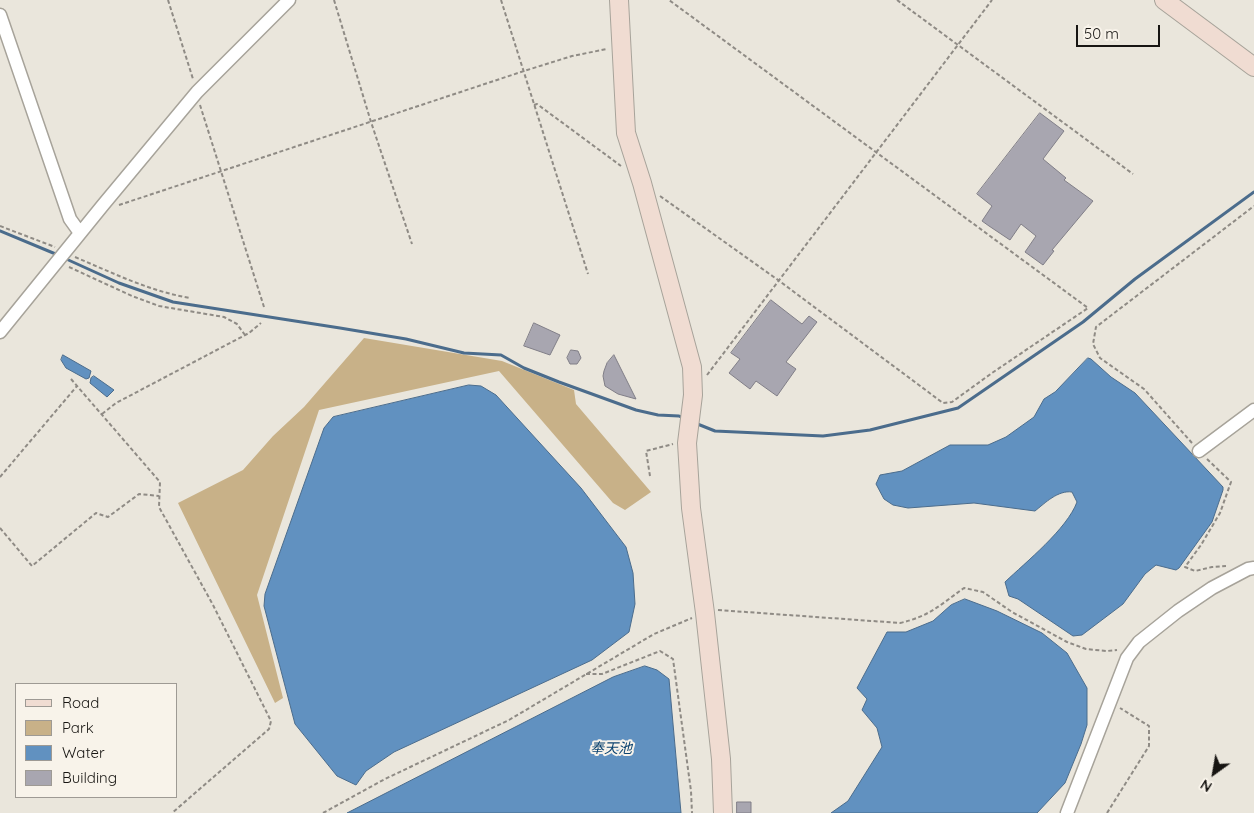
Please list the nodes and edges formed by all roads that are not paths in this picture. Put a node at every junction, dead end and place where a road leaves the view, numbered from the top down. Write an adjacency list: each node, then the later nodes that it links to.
1 (289, 0): 6 (street)
2 (619, 0): 11 (street)
3 (1164, 0): 5 (street)
4 (0, 16): 6 (street)
5 (1254, 68)
6 (80, 233): 7 (street)
7 (0, 332)
8 (1254, 410): 9 (street)
9 (1199, 451)
10 (1254, 568): 12 (street)
11 (724, 813)
12 (1067, 813)

